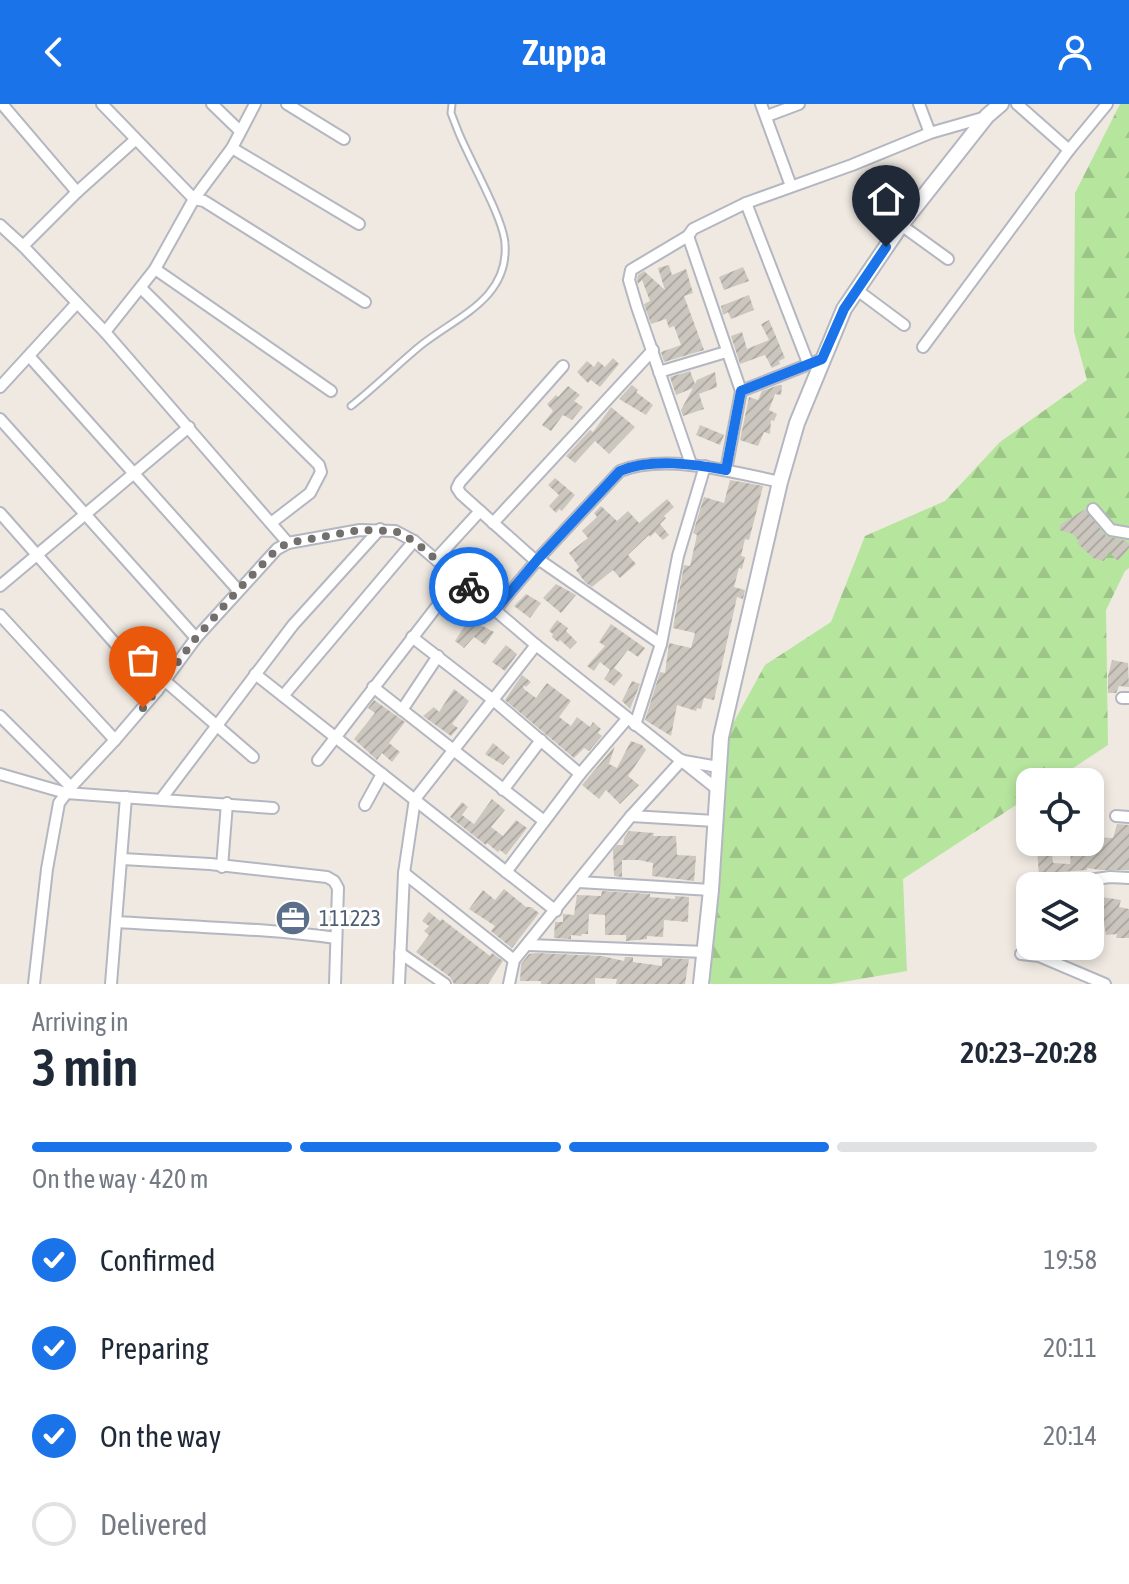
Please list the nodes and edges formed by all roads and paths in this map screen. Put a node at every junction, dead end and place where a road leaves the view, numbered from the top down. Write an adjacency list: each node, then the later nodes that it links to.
1 (2, 104): 22 (street)
2 (102, 104): 18 (street)
3 (212, 104): 15 (street)
4 (255, 104): 15 (street)
5 (287, 104): 17 (street)
6 (452, 104): 48 (lane)
7 (761, 104): 13 (street)
8 (799, 104): 13 (street)
9 (919, 104): 16 (street)
10 (1001, 104): 14 (street)
11 (1017, 104): 20 (street)
12 (1107, 104): 20 (street)
13 (767, 116): 21 (street)
14 (987, 116): 16 (street); 27 (street)
15 (240, 131): 19 (street)
16 (930, 133): 21 (street)
17 (344, 139)
18 (135, 140): 22 (street); 23 (street)
19 (232, 148): 23 (street); 25 (street)
20 (1069, 150): 38 (street)
21 (791, 186): 24 (street)
22 (77, 192): 29 (street)
23 (194, 199): 31 (street); 34 (street)
24 (746, 203): 28 (street); 42 (street)
25 (359, 224)
26 (0, 225): 29 (street)
27 (901, 225): 30 (street); 33 (street)
28 (688, 236): 39 (street); 40 (street)
29 (23, 246): 35 (street)
30 (948, 259)
31 (155, 269): 32 (street); 46 (street)
32 (141, 288): 37 (street); 60 (street)
33 (857, 290): 36 (street); 42 (street)
34 (365, 302)
35 (77, 303): 37 (street); 41 (street)
36 (904, 325)
37 (105, 332): 50 (street)
38 (923, 347)
39 (653, 350): 44 (street); 61 (street)
40 (726, 352): 44 (street); 47 (street)
41 (29, 356): 45 (street); 54 (street)
42 (815, 361): 47 (street); 55 (street)
43 (563, 366): 57 (street)
44 (659, 372): 51 (street)
45 (1, 383)
46 (331, 391)
47 (741, 391): 53 (street)
48 (351, 406)
49 (0, 419): 59 (street)
50 (189, 427): 54 (street); 60 (street)
51 (691, 464): 52 (street); 68 (street)
52 (705, 466): 53 (street); 76 (street)
53 (726, 470): 55 (street)
54 (134, 472): 59 (street); 71 (street)
55 (780, 482): 96 (street)
56 (1093, 509): 63 (street)
57 (480, 511): 61 (street); 67 (street)
58 (0, 513): 66 (street)
59 (85, 514): 66 (street); 75 (street)
60 (271, 523): 65 (street)
61 (493, 523): 68 (street)
62 (380, 529): 64 (street); 65 (street); 79 (street)
63 (1129, 533)
64 (414, 541): 67 (street); 83 (street)
65 (288, 543): 71 (street)
66 (37, 555): 70 (street); 82 (street)
67 (436, 559): 69 (street)
68 (537, 560): 72 (street); 76 (street)
69 (458, 579): 72 (street); 74 (street)
70 (0, 586)
71 (238, 590): 75 (street)
72 (496, 609): 77 (street)
73 (0, 615): 90 (street)
74 (412, 637): 78 (street); 81 (street)
75 (196, 638): 80 (street)
76 (661, 644): 87 (street)
77 (536, 645): 84 (street); 87 (street)
78 (438, 656): 84 (street); 85 (street)
79 (255, 674): 83 (street); 88 (street)
80 (164, 680): 82 (street); 88 (street)
81 (373, 687): 85 (street); 89 (street)
82 (157, 691): 90 (street)
83 (283, 696): 89 (street)
84 (492, 699): 91 (street); 92 (street)
85 (402, 710): 92 (street)
86 (0, 716): 101 (street)
87 (631, 722): 95 (street); 99 (street)
88 (217, 724): 93 (street); 104 (street)
89 (334, 736): 94 (street); 98 (street)
90 (115, 740): 101 (street)
91 (541, 740): 99 (street); 102 (street)
92 (453, 751): 102 (street); 105 (street)
93 (253, 757)
94 (318, 760)
95 (682, 760): 96 (street); 100 (street); 109 (street)
96 (718, 767): 100 (street)
97 (0, 774): 101 (street)
98 (382, 774): 105 (street); 107 (street)
99 (580, 774): 112 (street)
100 (717, 789): 113 (street)
101 (68, 790): 103 (street); 130 (street)
102 (503, 790): 112 (street)
103 (126, 797): 104 (street); 114 (street)
104 (162, 798): 106 (street)
105 (415, 799): 116 (street); 117 (street)
106 (227, 803): 108 (street); 115 (street)
107 (365, 805)
108 (273, 808)
109 (631, 816): 113 (street); 120 (street)
110 (1116, 816): 111 (street)
111 (1129, 817)
112 (544, 821): 116 (street)
113 (715, 821): 121 (street)
114 (122, 859): 115 (street); 123 (street)
115 (222, 867): 124 (street)
116 (506, 872): 122 (street)
117 (404, 873): 127 (street); 128 (street)
118 (1104, 878): 119 (street)
119 (1129, 878)
120 (579, 882): 121 (street); 122 (street)
121 (711, 890): 126 (street)
122 (556, 911): 125 (street)
123 (118, 922): 124 (street); 131 (street)
124 (336, 938): 132 (street)
125 (529, 945): 126 (street); 128 (street)
126 (705, 952): 136 (street)
127 (400, 953): 133 (street); 134 (street)
128 (514, 960): 135 (street)
129 (1048, 960): 137 (street)
130 (34, 984)
131 (111, 984)
132 (335, 984)
133 (399, 984)
134 (445, 984)
135 (509, 984)
136 (701, 984)
137 (1105, 984)

